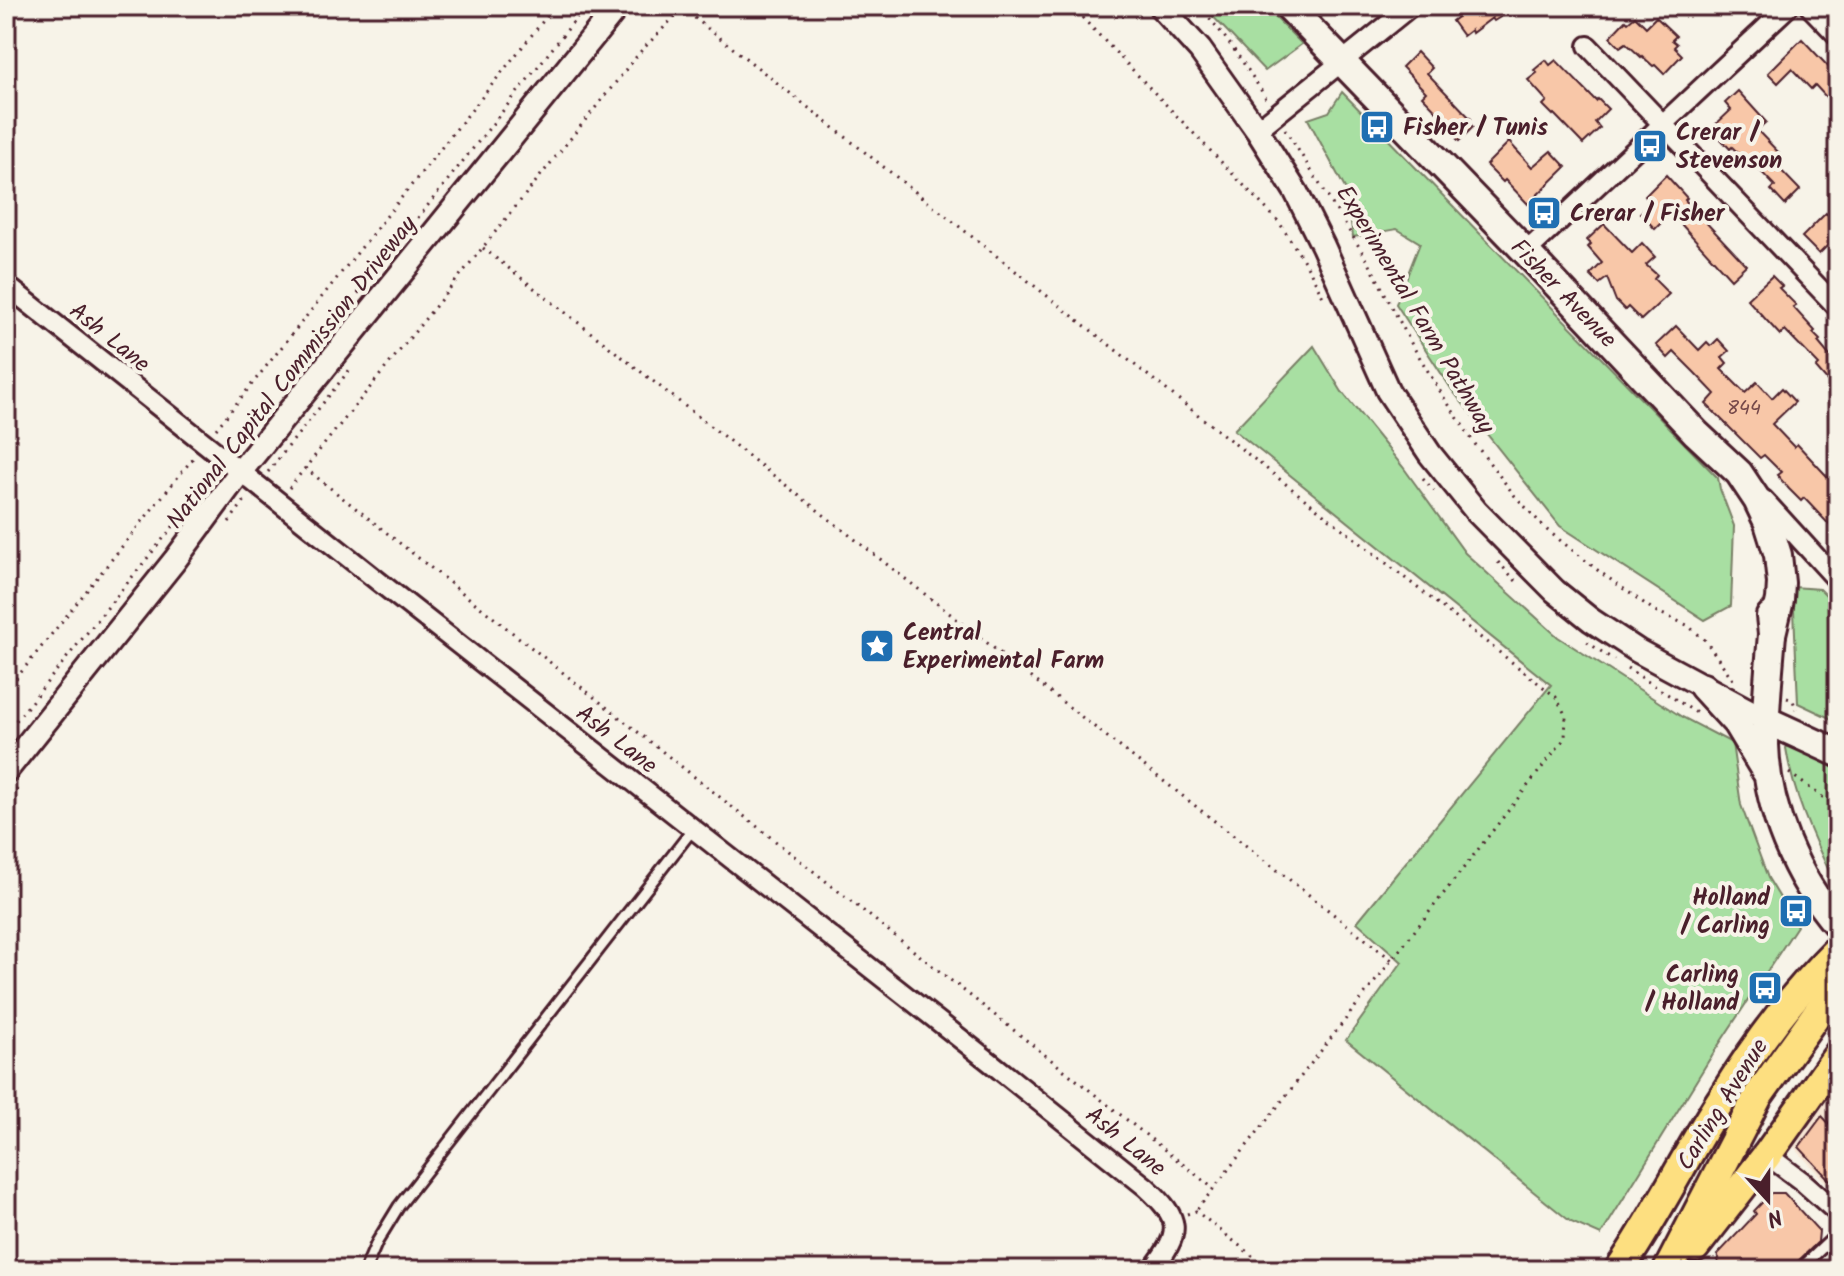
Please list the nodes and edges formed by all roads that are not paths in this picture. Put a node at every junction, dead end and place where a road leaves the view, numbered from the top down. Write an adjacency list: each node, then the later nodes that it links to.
1 (618, 6): 17 (street, National Capital Commission Driveway)
2 (1160, 6): 11 (street)
3 (1288, 6): 9 (main road, Fisher Avenue)
4 (1411, 6): 9 (street)
5 (1789, 6): 10 (street)
6 (1809, 6): 7 (street)
7 (1838, 36)
8 (1588, 46): 10 (street)
9 (1341, 61): 11 (street); 12 (main road, Fisher Avenue)
10 (1663, 126): 12 (street); 14 (street)
11 (1257, 130): 20 (street)
12 (1526, 252): 15 (main road, Fisher Avenue)
13 (6, 285): 17 (street, Ash Lane)
14 (1838, 308)
15 (1696, 433): 16 (main road, Fisher Avenue); 19 (main road)
16 (1739, 473): 18 (street, Fisher Avenue); 19 (main road)
17 (249, 479): 24 (street, National Capital Commission Driveway); 25 (street, Ash Lane)
18 (1838, 581)
19 (1772, 634): 21 (main road)
20 (1703, 687): 21 (street); 23 (main road)
21 (1766, 720): 22 (main road); 23 (main road)
22 (1838, 753)
23 (1777, 774): 26 (main road)
24 (16, 775)
25 (693, 829): 33 (lane); 34 (street, Ash Lane)
26 (1838, 926)
27 (1838, 949): 35 (main road, Carling Avenue)
28 (1838, 984): 36 (main road)
29 (1838, 1055): 30 (main road)
30 (1767, 1155): 31 (street); 37 (main road)
31 (1836, 1211)
32 (1838, 1233): 38 (lane)
33 (365, 1270)
34 (1152, 1270)
35 (1619, 1270)
36 (1668, 1270)
37 (1678, 1270)
38 (1799, 1270)

